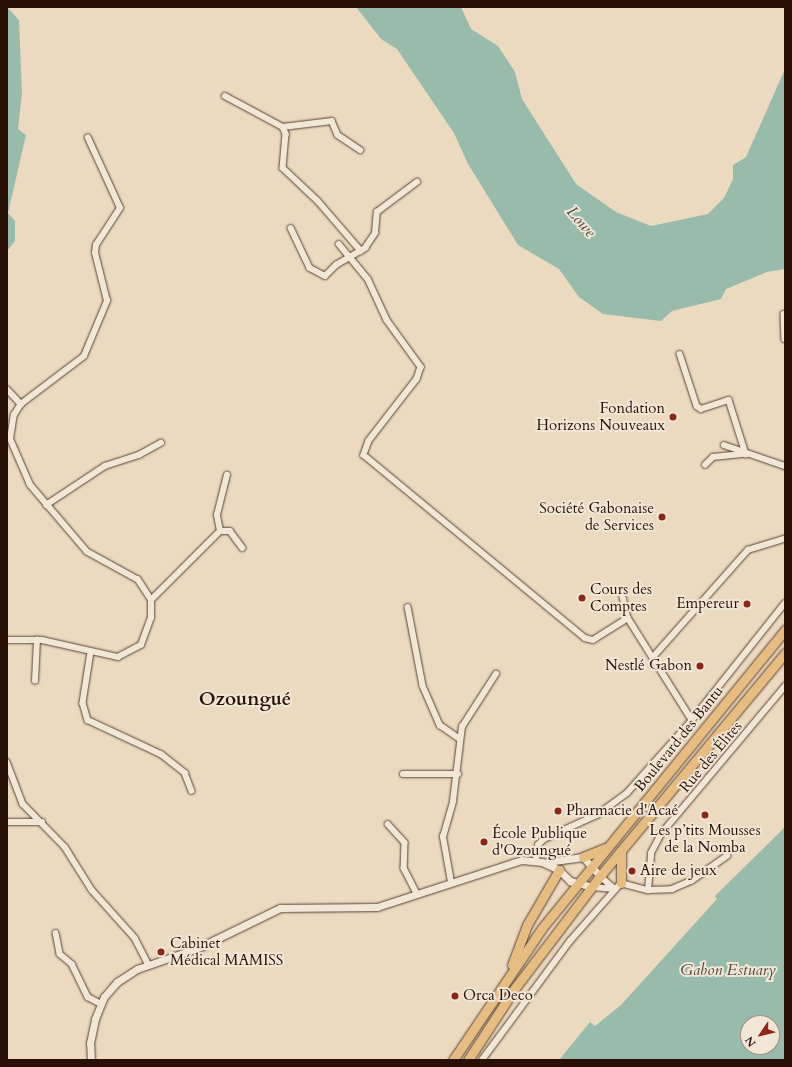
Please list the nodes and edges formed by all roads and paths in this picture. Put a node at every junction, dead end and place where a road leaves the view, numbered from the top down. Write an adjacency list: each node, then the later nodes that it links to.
1 (225, 96): 2 (street)
2 (283, 127): 4 (street); 8 (street)
3 (88, 138): 14 (street)
4 (360, 150)
5 (417, 182): 8 (street)
6 (291, 228): 9 (street)
7 (339, 244): 9 (street)
8 (361, 251): 9 (street)
9 (348, 258): 29 (street)
10 (784, 314): 11 (street)
11 (785, 339)
12 (680, 354): 17 (street)
13 (7, 390): 14 (street)
14 (21, 404): 21 (street)
15 (161, 443): 21 (street)
16 (724, 445): 17 (street)
17 (746, 454): 18 (street); 19 (street)
18 (705, 465)
19 (785, 466)
20 (227, 475): 22 (street)
21 (46, 504): 26 (street)
22 (220, 531): 24 (street); 26 (street)
23 (785, 539): 35 (street)
24 (243, 548)
25 (623, 598): 29 (street)
26 (151, 600): 33 (street)
27 (785, 602): 39 (street)
28 (408, 607): 40 (street)
29 (628, 618): 35 (street)
30 (785, 630): 48 (highway, Boulevard des Bantu)
31 (7, 640): 32 (street)
32 (37, 640): 33 (street); 37 (street)
33 (91, 652): 44 (street)
34 (785, 653): 49 (highway, Boulevard des Bantu)
35 (653, 657): 39 (street)
36 (496, 674): 40 (street)
37 (35, 682)
38 (785, 686): 60 (street, Rue des Élites)
39 (692, 720): 52 (street)
40 (460, 740): 43 (street)
41 (7, 762): 46 (street)
42 (403, 774): 43 (street)
43 (458, 774): 56 (street)
44 (192, 791)
45 (7, 822): 46 (street)
46 (42, 822): 63 (street)
47 (388, 824): 61 (street)
48 (610, 846): 51 (highway); 53 (highway, Boulevard des Bantu)
49 (621, 850): 55 (highway, Boulevard des Bantu); 58 (highway)
50 (728, 856): 60 (street)
51 (583, 857): 52 (street); 53 (street)
52 (539, 861): 54 (street); 56 (street)
53 (592, 866): 55 (street); 57 (highway, Boulevard des Bantu)
54 (559, 870): 57 (street); 64 (highway)
55 (600, 876): 58 (street); 59 (highway, Boulevard des Bantu)
56 (451, 882): 61 (street)
57 (578, 884): 59 (street); 64 (highway, Boulevard des Bantu)
58 (618, 886): 59 (street); 60 (street); 69 (street)
59 (592, 887): 68 (highway, Boulevard des Bantu)
60 (648, 890)
61 (417, 894): 63 (street)
62 (56, 933): 65 (street)
63 (148, 964): 65 (street)
64 (508, 976): 67 (highway, Boulevard des Bantu)
65 (101, 1004): 66 (street)
66 (91, 1060)
67 (453, 1060)
68 (468, 1060)
69 (482, 1060)

